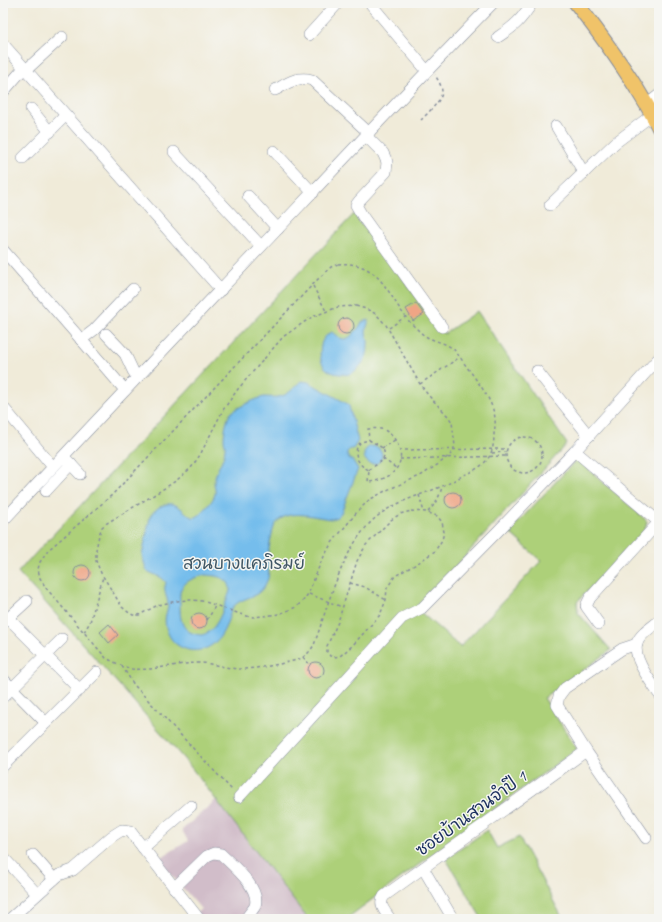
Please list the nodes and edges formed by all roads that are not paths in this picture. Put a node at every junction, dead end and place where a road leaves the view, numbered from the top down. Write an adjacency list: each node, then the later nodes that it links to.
1 (338, 3): 6 (street)
2 (370, 3): 10 (street)
3 (493, 3): 10 (street)
4 (532, 3): 8 (street)
5 (576, 3): 16 (main road)
6 (309, 35)
7 (62, 37): 11 (street)
8 (498, 37)
9 (3, 44): 11 (street)
10 (430, 68): 21 (street)
11 (25, 69): 13 (street); 17 (street)
12 (275, 90): 21 (street)
13 (4, 91)
14 (659, 95): 16 (street)
15 (31, 110): 20 (street)
16 (649, 110): 19 (main road); 25 (street)
17 (66, 115): 20 (street); 33 (street)
18 (556, 126): 25 (street)
19 (659, 128)
20 (50, 132): 24 (street)
21 (368, 135): 26 (street); 34 (street)
22 (274, 151): 26 (street)
23 (174, 152): 30 (street)
24 (23, 158)
25 (584, 172): 28 (street)
26 (313, 193): 29 (street)
27 (248, 196): 29 (street)
28 (550, 205)
29 (278, 229): 30 (street)
30 (261, 246): 33 (street)
31 (3, 250): 36 (street)
32 (132, 289): 36 (street)
33 (221, 290): 39 (street)
34 (442, 327)
35 (106, 334): 39 (street)
36 (81, 340): 40 (street)
37 (659, 358): 42 (street)
38 (537, 371): 42 (street)
39 (137, 377): 40 (street)
40 (125, 390): 44 (street)
41 (3, 407): 46 (street)
42 (589, 436): 43 (street)
43 (575, 451): 50 (street); 67 (street)
44 (63, 456): 45 (street); 46 (street)
45 (71, 464): 47 (street); 48 (street)
46 (52, 467): 49 (street)
47 (80, 474)
48 (46, 490)
49 (3, 521)
50 (659, 522): 54 (street)
51 (27, 601): 52 (street)
52 (6, 621): 57 (street)
53 (659, 622): 56 (street)
54 (599, 624)
55 (62, 639): 57 (street)
56 (637, 644): 62 (street); 65 (street)
57 (46, 656): 60 (street); 61 (street)
58 (97, 672): 61 (street)
59 (3, 679): 60 (street)
60 (12, 688): 63 (street); 64 (street)
61 (80, 690): 64 (street)
62 (659, 694)
63 (3, 697)
64 (46, 723): 66 (street)
65 (586, 751): 69 (street); 73 (street, ซอยบ้านสวนจำปี 1)
66 (4, 762)
67 (239, 797)
68 (191, 806): 70 (street)
69 (646, 838)
70 (143, 848): 74 (street); 75 (street)
71 (33, 856): 74 (street)
72 (3, 857): 76 (street)
73 (423, 868): 80 (street, ซอยบ้านสวนจำปี 1); 81 (street)
74 (54, 879): 76 (street)
75 (174, 888): 78 (street); 79 (street)
76 (37, 894): 77 (street)
77 (10, 919)
78 (199, 919)
79 (246, 919)
80 (390, 919)
81 (453, 919)

